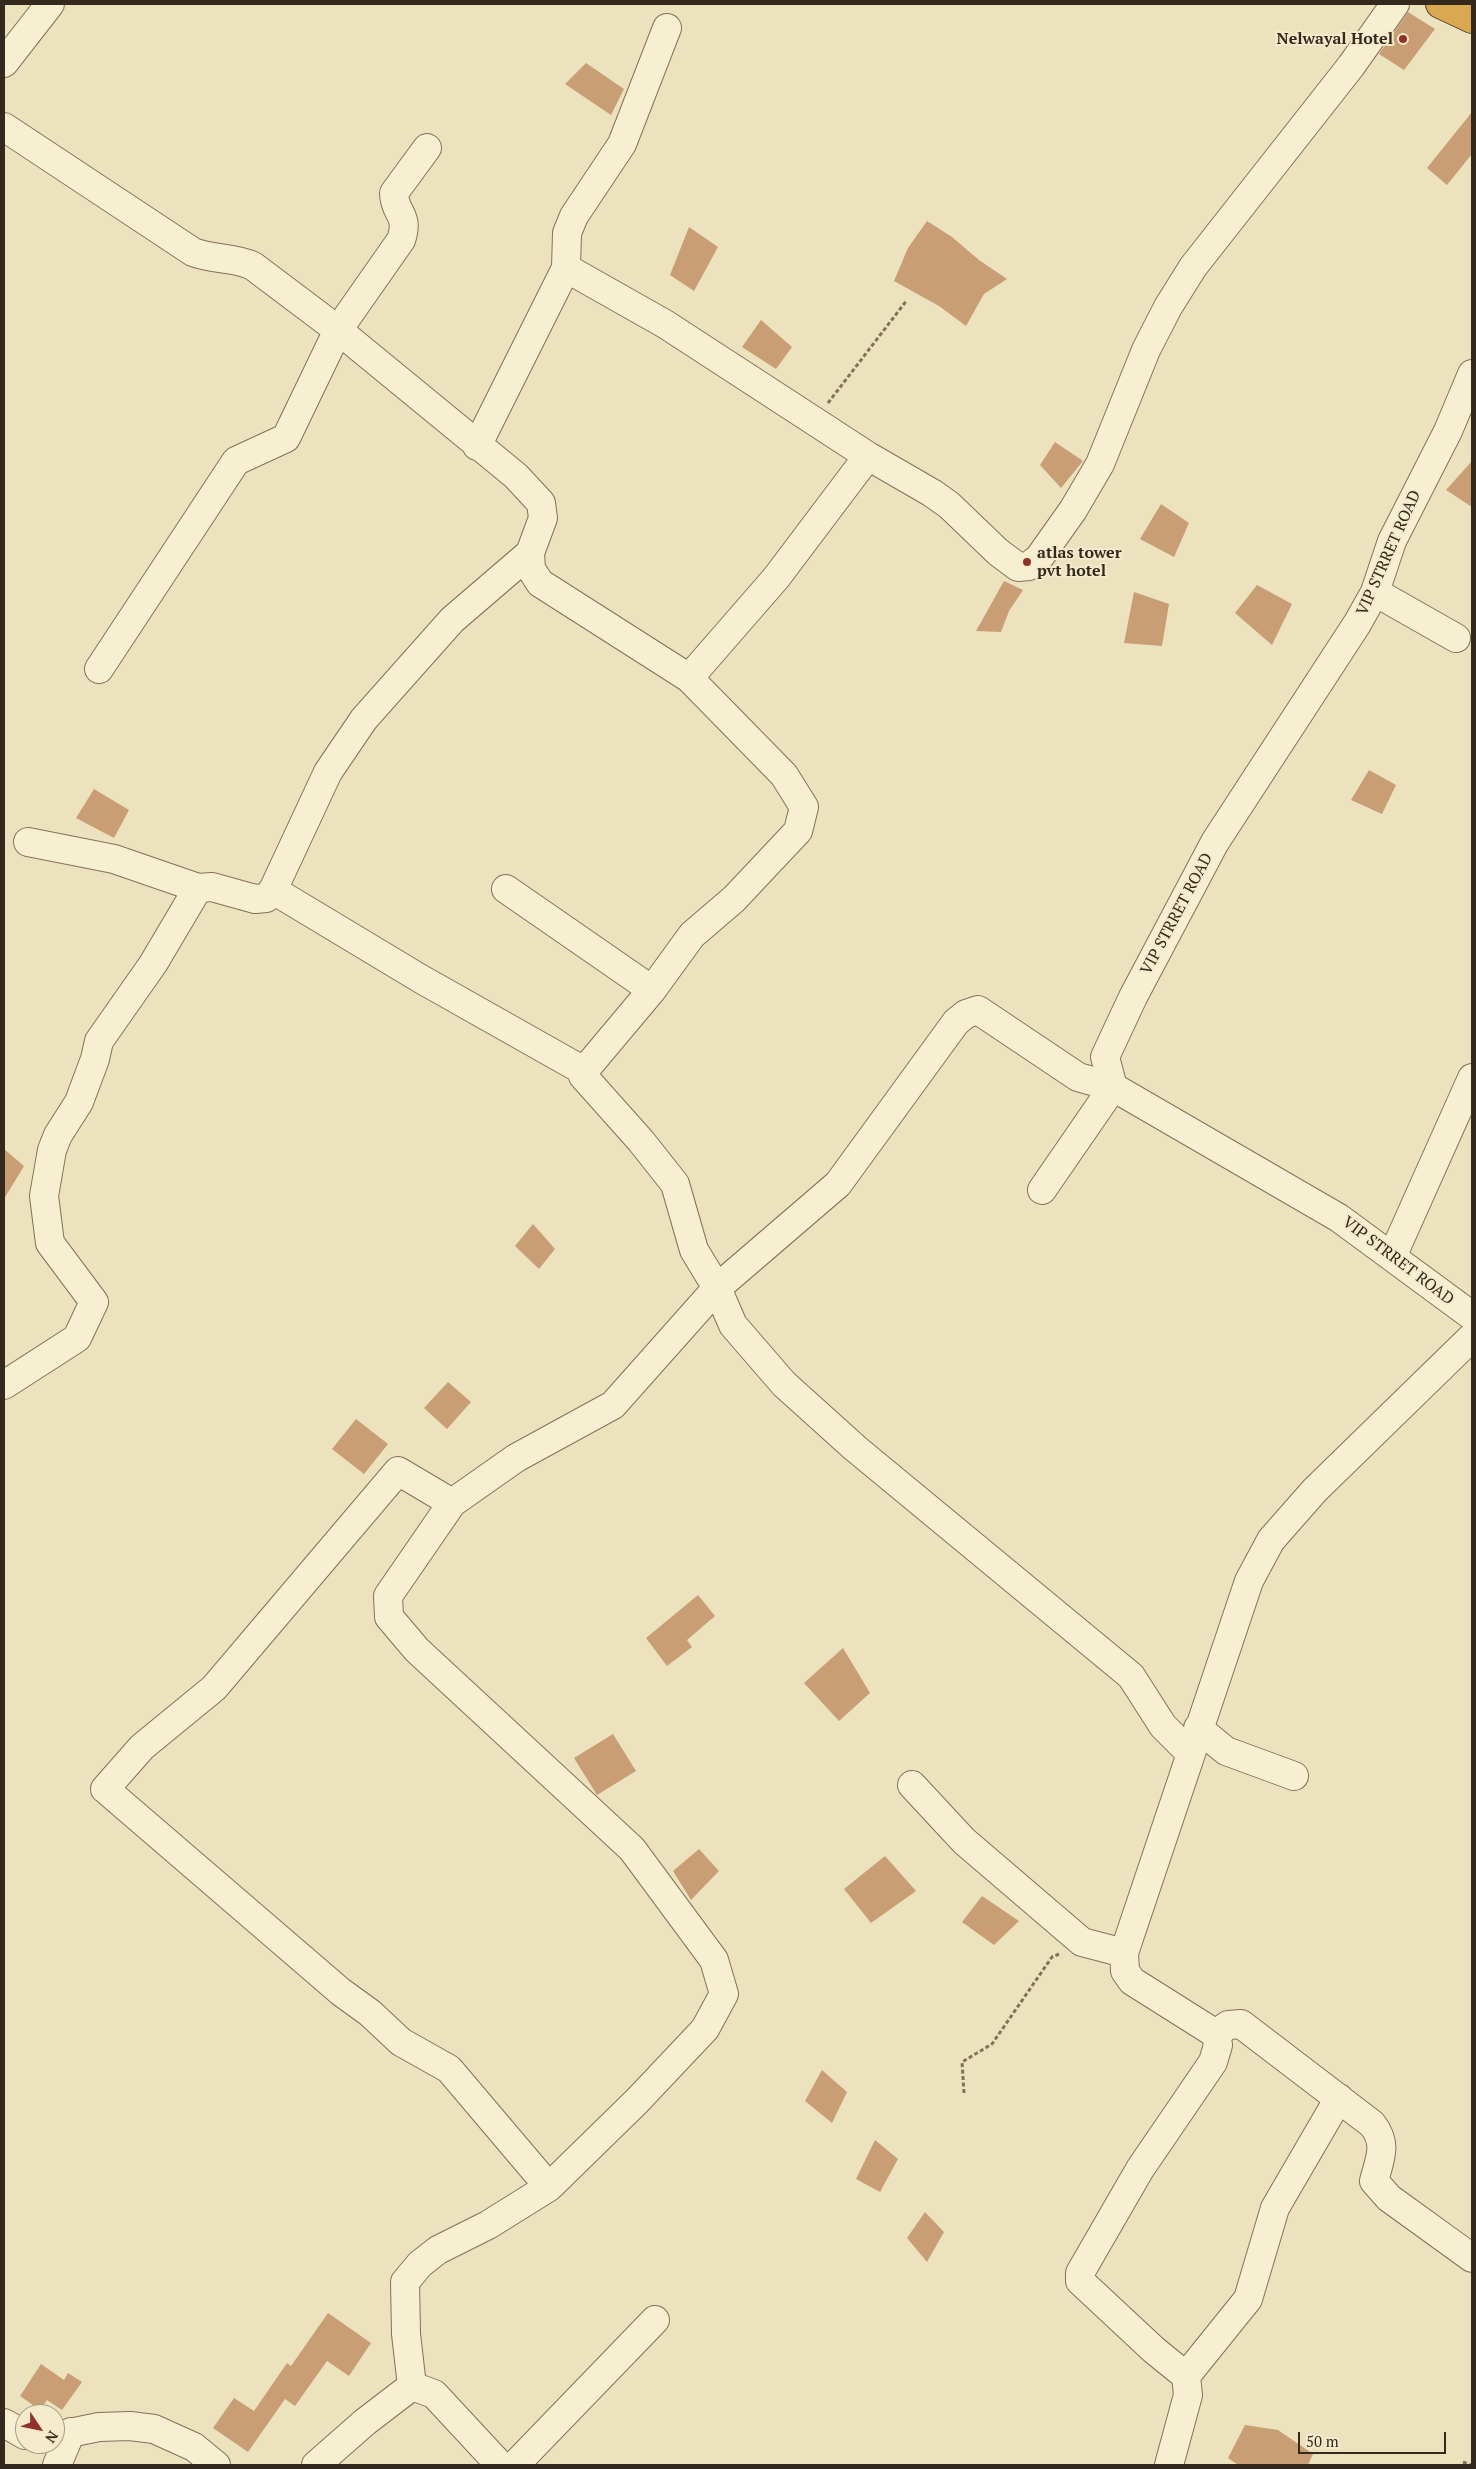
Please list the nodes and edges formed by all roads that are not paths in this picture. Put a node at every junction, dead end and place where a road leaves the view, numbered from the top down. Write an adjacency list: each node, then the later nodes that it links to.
1 (50, 4): 6 (street)
2 (1395, 4): 13 (street)
3 (1440, 4): 4 (highway)
4 (1472, 19)
5 (667, 28): 9 (street)
6 (4, 63)
7 (4, 127): 10 (street)
8 (427, 148): 10 (street)
9 (566, 268): 12 (street); 13 (street)
10 (338, 330): 12 (street); 17 (street)
11 (1472, 374): 15 (street, VIP STRRET ROAD)
12 (477, 446): 14 (street)
13 (868, 456): 18 (street)
14 (530, 553): 18 (street); 22 (street)
15 (1375, 592): 16 (street); 26 (street, VIP STRRET ROAD)
16 (1456, 638)
17 (99, 669)
18 (689, 678): 23 (street)
19 (28, 842): 20 (street)
20 (198, 888): 22 (street); 32 (street)
21 (506, 889): 23 (street)
22 (273, 890): 24 (street)
23 (652, 990): 24 (street)
24 (584, 1071): 29 (street)
25 (1472, 1078): 28 (street)
26 (1113, 1087): 27 (street); 28 (street, VIP STRRET ROAD); 29 (street)
27 (1042, 1190)
28 (1392, 1258): 30 (street, VIP STRRET ROAD)
29 (717, 1288): 33 (street); 34 (street)
30 (1472, 1316)
31 (1472, 1337): 34 (street)
32 (4, 1385)
33 (452, 1503): 40 (street); 40 (street)
34 (1194, 1741): 35 (street); 37 (street)
35 (1294, 1776)
36 (912, 1785): 37 (street)
37 (1124, 1953): 38 (street)
38 (1216, 2034): 39 (street); 43 (street)
39 (1339, 2098): 41 (street); 43 (street)
40 (549, 2188): 44 (street)
41 (1472, 2258)
42 (654, 2320): 51 (street)
43 (1186, 2376): 52 (street)
44 (412, 2386): 49 (street); 50 (street)
45 (4, 2423): 46 (street)
46 (15, 2429)
47 (65, 2434): 48 (street)
48 (216, 2465)
49 (316, 2465)
50 (500, 2465)
51 (515, 2465)
52 (1168, 2465)

